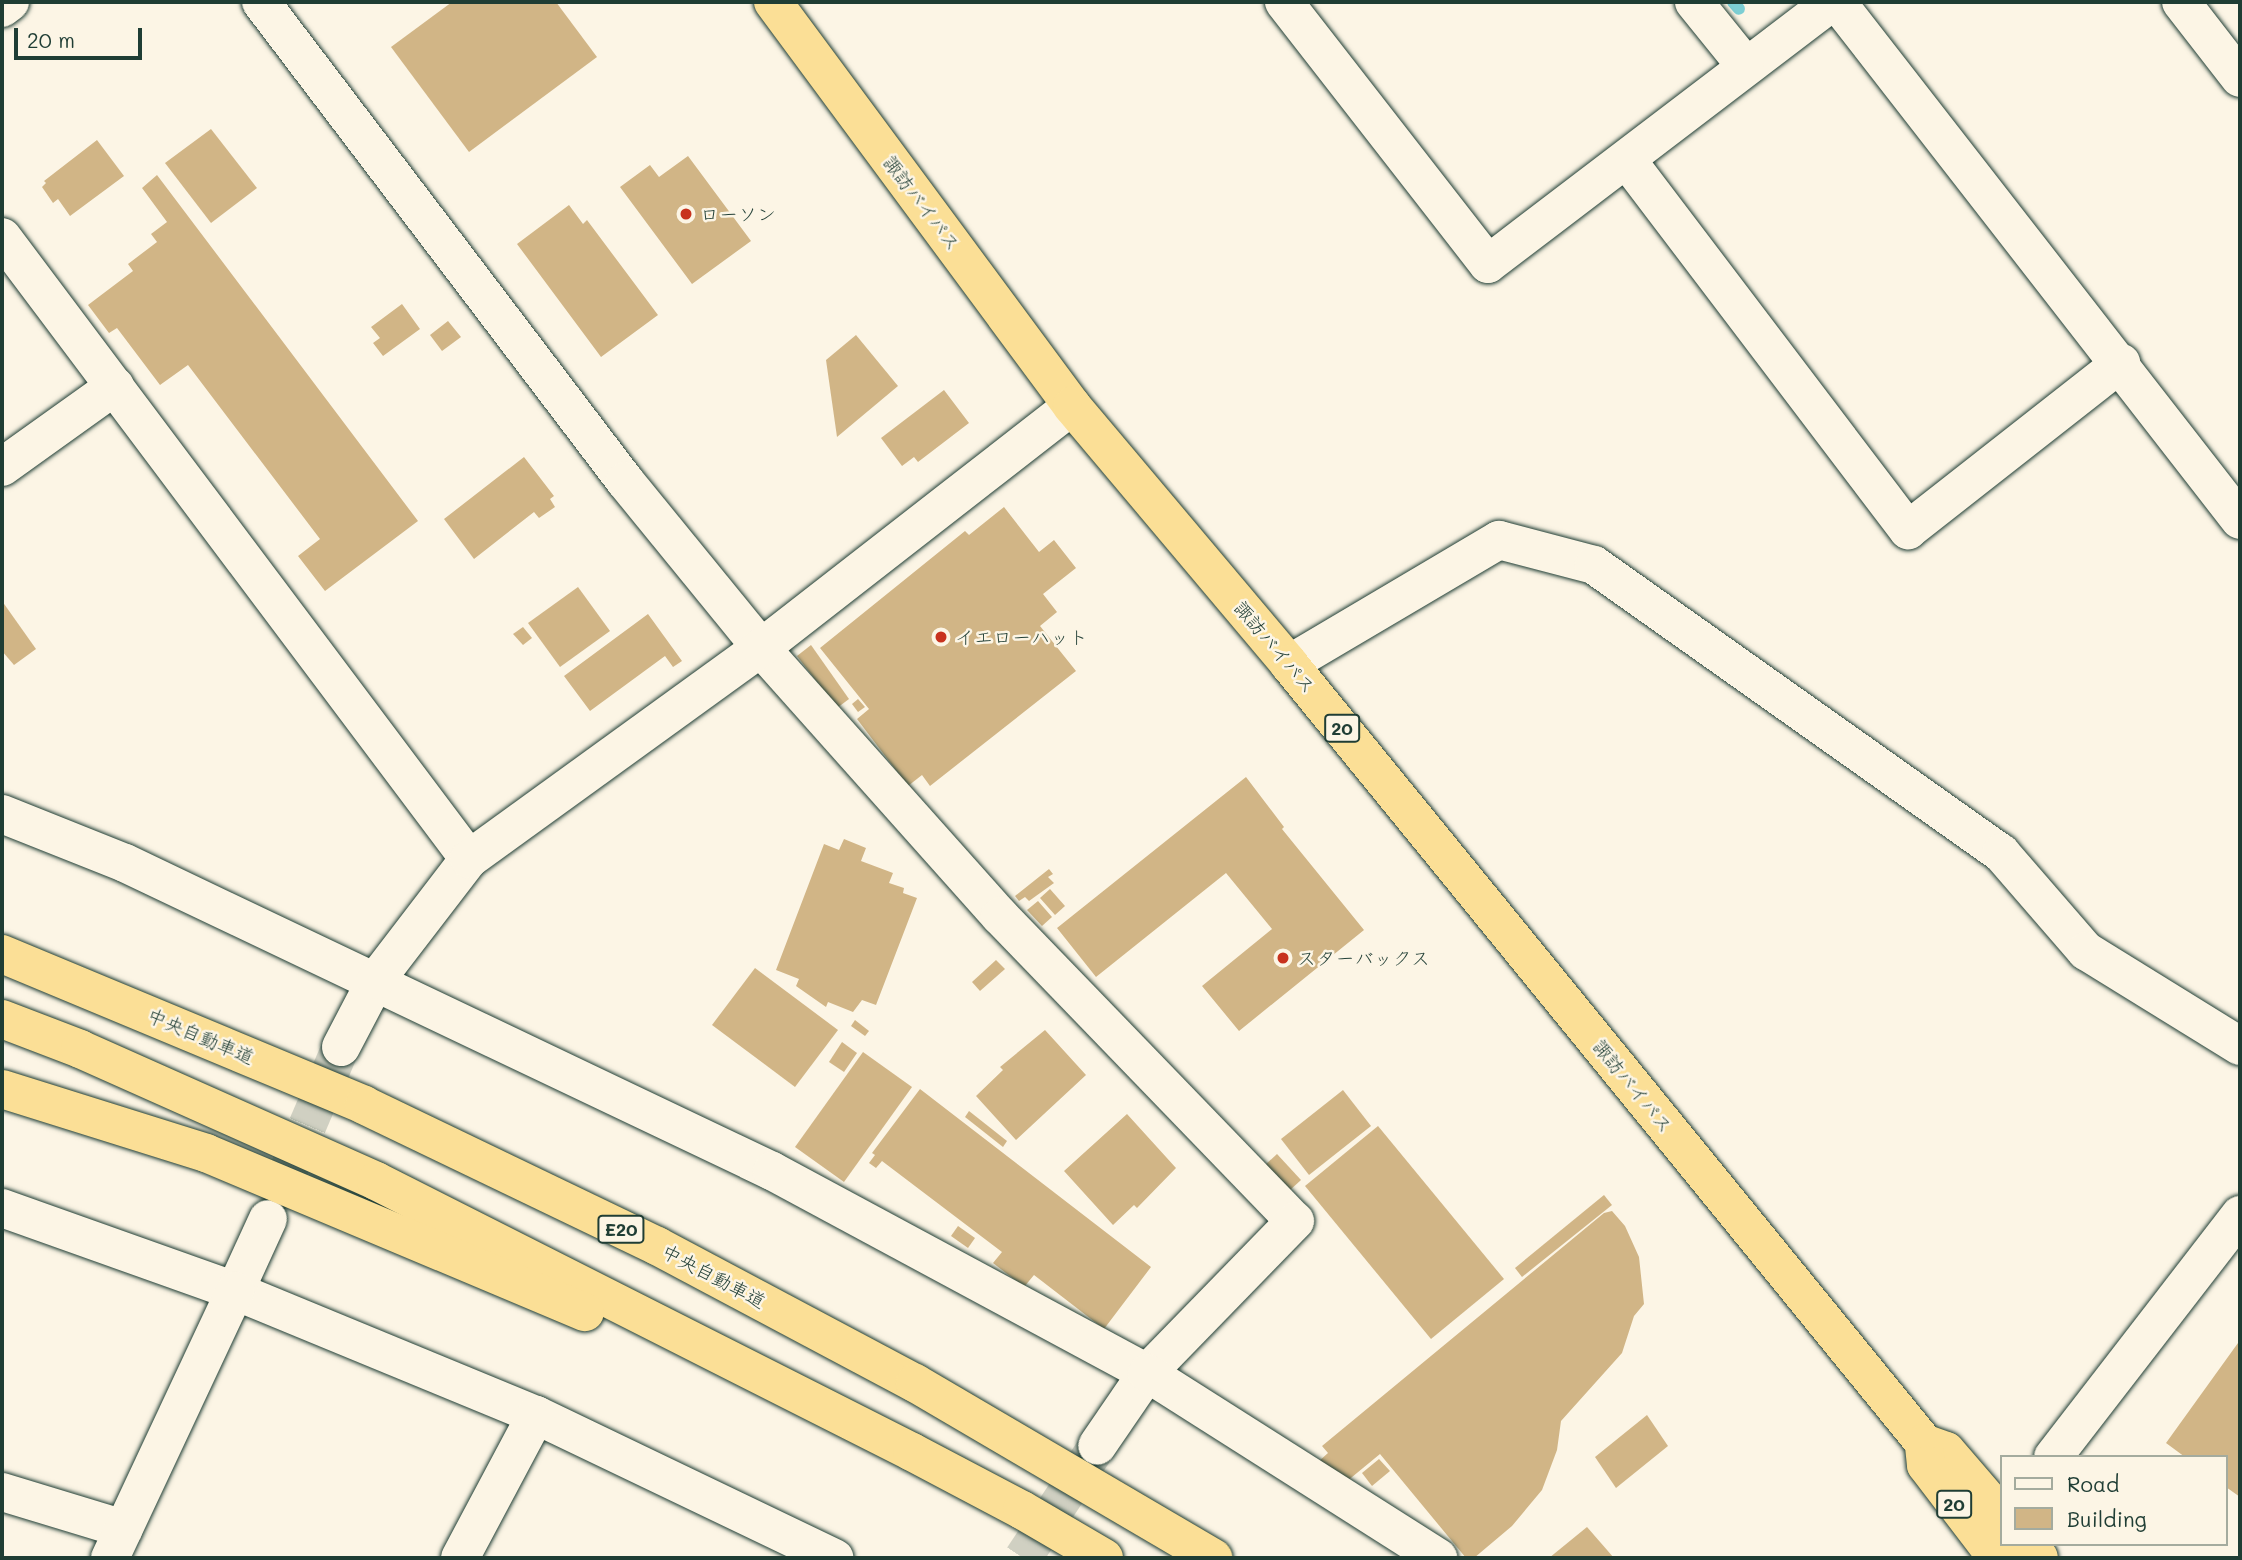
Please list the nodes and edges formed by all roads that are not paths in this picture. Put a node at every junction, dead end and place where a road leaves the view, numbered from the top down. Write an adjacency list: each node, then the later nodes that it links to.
1 (10, 2): 9 (street)
2 (261, 2): 19 (street)
3 (772, 2): 16 (highway, 諏訪バイパス / 20)
4 (1284, 2): 12 (street)
5 (1694, 2): 10 (street)
6 (1832, 2): 10 (street)
7 (1838, 2): 14 (street)
8 (2181, 2): 11 (street)
9 (2, 8)
10 (1745, 65): 12 (street)
11 (2240, 78)
12 (1627, 160): 14 (street)
13 (2, 237): 15 (street)
14 (2121, 363): 18 (street)
15 (115, 386): 17 (street); 22 (street)
16 (1072, 406): 19 (street); 20 (highway, 諏訪バイパス / 20)
17 (2, 467)
18 (2240, 520)
19 (761, 648): 22 (street); 33 (street)
20 (1289, 664): 26 (street); 39 (highway, 諏訪バイパス / 20)
21 (2, 814): 24 (street)
22 (469, 859): 24 (street)
23 (2, 954): 44 (highway, 中央自動車道 / E20)
24 (376, 980): 27 (street); 33 (street)
25 (2, 1019): 36 (highway)
26 (2240, 1046)
27 (341, 1047)
28 (2, 1089): 36 (highway)
29 (2, 1208): 32 (street)
30 (2240, 1215): 37 (street)
31 (268, 1219): 32 (street)
32 (235, 1291): 34 (street); 40 (street)
33 (1147, 1373): 35 (street); 45 (street)
34 (536, 1415): 41 (street); 42 (street)
35 (1097, 1446)
36 (912, 1452): 43 (highway)
37 (2055, 1455)
38 (2, 1492): 40 (street)
39 (1993, 1540)
40 (117, 1543)
41 (817, 1554)
42 (460, 1558)
43 (1104, 1558)
44 (1213, 1558)
45 (1438, 1558)

